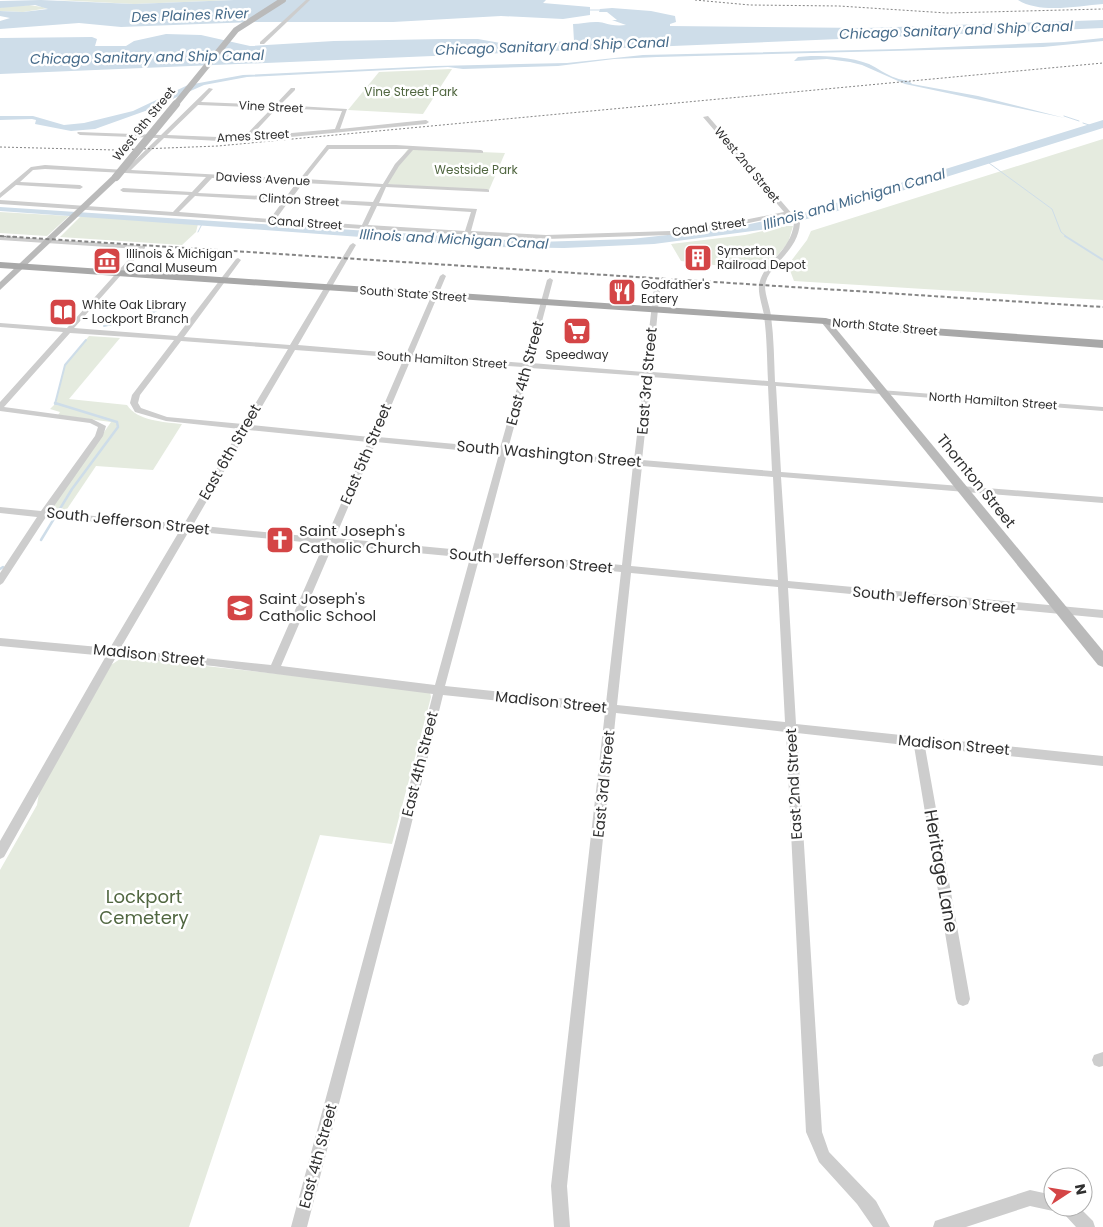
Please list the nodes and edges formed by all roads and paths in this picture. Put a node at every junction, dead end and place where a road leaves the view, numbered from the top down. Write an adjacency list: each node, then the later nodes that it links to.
1 (284, 0): 29 (main road, West 9th Street, bridge)
2 (308, 0): 3 (street)
3 (262, 43)
4 (211, 89): 6 (street, West 9th Street)
5 (293, 89): 7 (street)
6 (197, 103): 7 (street, Vine Street); 12 (street, West 9th Street)
7 (274, 107): 10 (street, Vine Street); 13 (street)
8 (706, 117): 31 (street, West 2nd Street)
9 (426, 122): 10 (street, Ames Street)
10 (336, 131): 13 (street, Ames Street)
11 (80, 133): 12 (street, Ames Street)
12 (162, 136): 13 (street, Ames Street); 16 (street, West 9th Street)
13 (245, 139)
14 (411, 150): 15 (street); 18 (street); 20 (street)
15 (481, 152)
16 (126, 172): 17 (street, Daviess Avenue); 19 (street, Daviess Avenue)
17 (210, 176): 18 (street, Daviess Avenue); 24 (street)
18 (300, 181): 20 (street, Daviess Avenue); 26 (street)
19 (15, 183): 21 (street); 25 (street)
20 (385, 185): 23 (street, Daviess Avenue); 28 (street)
21 (80, 187)
22 (123, 190): 24 (street, Clinton Street)
23 (488, 191)
24 (193, 194): 26 (street, Clinton Street); 30 (street)
25 (0, 196)
26 (286, 199): 28 (street, Clinton Street); 32 (street)
27 (0, 202): 29 (street, Canal Street)
28 (376, 204): 33 (street); 34 (street, Clinton Street)
29 (85, 207): 30 (street, Canal Street); 36 (main road, West 9th Street)
30 (175, 213): 32 (street, Canal Street)
31 (788, 213): 34 (street, Canal Street); 51 (street, West 2nd Street)
32 (271, 221): 33 (street, Canal Street)
33 (364, 227): 34 (street, Canal Street)
34 (468, 232)
35 (0, 238): 36 (street)
36 (49, 241): 40 (main road, West 9th Street); 41 (street)
37 (353, 246): 46 (street, East 6th Street)
38 (238, 260): 43 (street)
39 (0, 265): 40 (main road, South State Street)
40 (22, 266): 41 (main road, South State Street); 45 (main road, West 9th Street)
41 (118, 273): 43 (main road, South State Street); 54 (street)
42 (443, 276): 48 (street, East 5th Street)
43 (224, 280): 46 (main road, South State Street); 56 (street)
44 (550, 280): 49 (street, East 4th Street)
45 (0, 287)
46 (328, 287): 48 (main road, South State Street); 58 (street, East 6th Street)
47 (657, 288): 50 (street, East 3rd Street)
48 (434, 296): 49 (main road, South State Street); 59 (street, East 5th Street)
49 (544, 303): 50 (main road, South State Street); 60 (street, East 4th Street)
50 (653, 310): 51 (main road, South State Street); 61 (street, East 3rd Street)
51 (768, 317): 52 (main road, South State Street); 62 (street, East 2nd Street)
52 (825, 321): 55 (main road, North State Street); 57 (main road, North State Street); 63 (main road, Thornton Street)
53 (0, 325): 54 (street, South Hamilton Street)
54 (66, 330): 56 (street, South Hamilton Street); 64 (street)
55 (1103, 337)
56 (178, 339): 58 (street, South Hamilton Street); 66 (street, South Washington Street)
57 (1103, 344)
58 (291, 348): 59 (street, South Hamilton Street); 66 (street, East 6th Street)
59 (408, 357): 60 (street, South Hamilton Street); 67 (street, East 5th Street)
60 (526, 366): 61 (street, South Hamilton Street); 68 (street, East 4th Street)
61 (647, 376): 62 (street, South Hamilton Street); 69 (street, East 3rd Street)
62 (773, 386): 63 (street, South Hamilton Street); 70 (street, East 2nd Street)
63 (884, 393): 65 (street, North Hamilton Street); 71 (main road, Thornton Street)
64 (0, 408): 74 (street)
65 (1103, 409)
66 (245, 428): 67 (street, South Washington Street); 75 (street, East 6th Street)
67 (372, 440): 68 (street, South Washington Street); 76 (street, East 5th Street)
68 (504, 451): 69 (street, South Washington Street); 77 (street, East 4th Street)
69 (639, 462): 70 (street, South Washington Street); 78 (street, East 3rd Street)
70 (778, 475): 71 (street, South Washington Street); 80 (street, East 2nd Street)
71 (960, 489): 72 (street, South Washington Street); 81 (main road, Thornton Street)
72 (1103, 500)
73 (0, 510): 74 (street, South Jefferson Street)
74 (44, 513): 75 (street, South Jefferson Street); 79 (street)
75 (186, 527): 76 (street, South Jefferson Street); 84 (street, East 6th Street)
76 (328, 542): 77 (street, South Jefferson Street); 86 (street, East 5th Street)
77 (476, 556): 78 (street, South Jefferson Street); 87 (street, East 4th Street)
78 (627, 570): 80 (street, South Jefferson Street); 88 (street, East 3rd Street)
79 (0, 581)
80 (784, 585): 81 (street, South Jefferson Street); 89 (street, East 2nd Street)
81 (1062, 612): 82 (street, South Jefferson Street); 85 (main road, Thornton Street)
82 (1103, 614)
83 (0, 642): 84 (street, Madison Street)
84 (114, 651): 86 (street, Madison Street); 92 (street, East 6th Street)
85 (1103, 661)
86 (275, 668): 87 (street, Madison Street)
87 (439, 690): 88 (street, Madison Street); 96 (street, East 4th Street)
88 (612, 708): 89 (street, Madison Street); 97 (street, East 3rd Street)
89 (791, 728): 90 (street, Madison Street); 98 (street, East 2nd Street)
90 (919, 743): 91 (street, Madison Street); 93 (street, Heritage Lane)
91 (1103, 760)
92 (0, 853)
93 (963, 999)
94 (1043, 1201): 99 (street)
95 (1076, 1217): 100 (street)
96 (299, 1227)
97 (562, 1227)
98 (882, 1227)
99 (941, 1227)
100 (1087, 1227)

